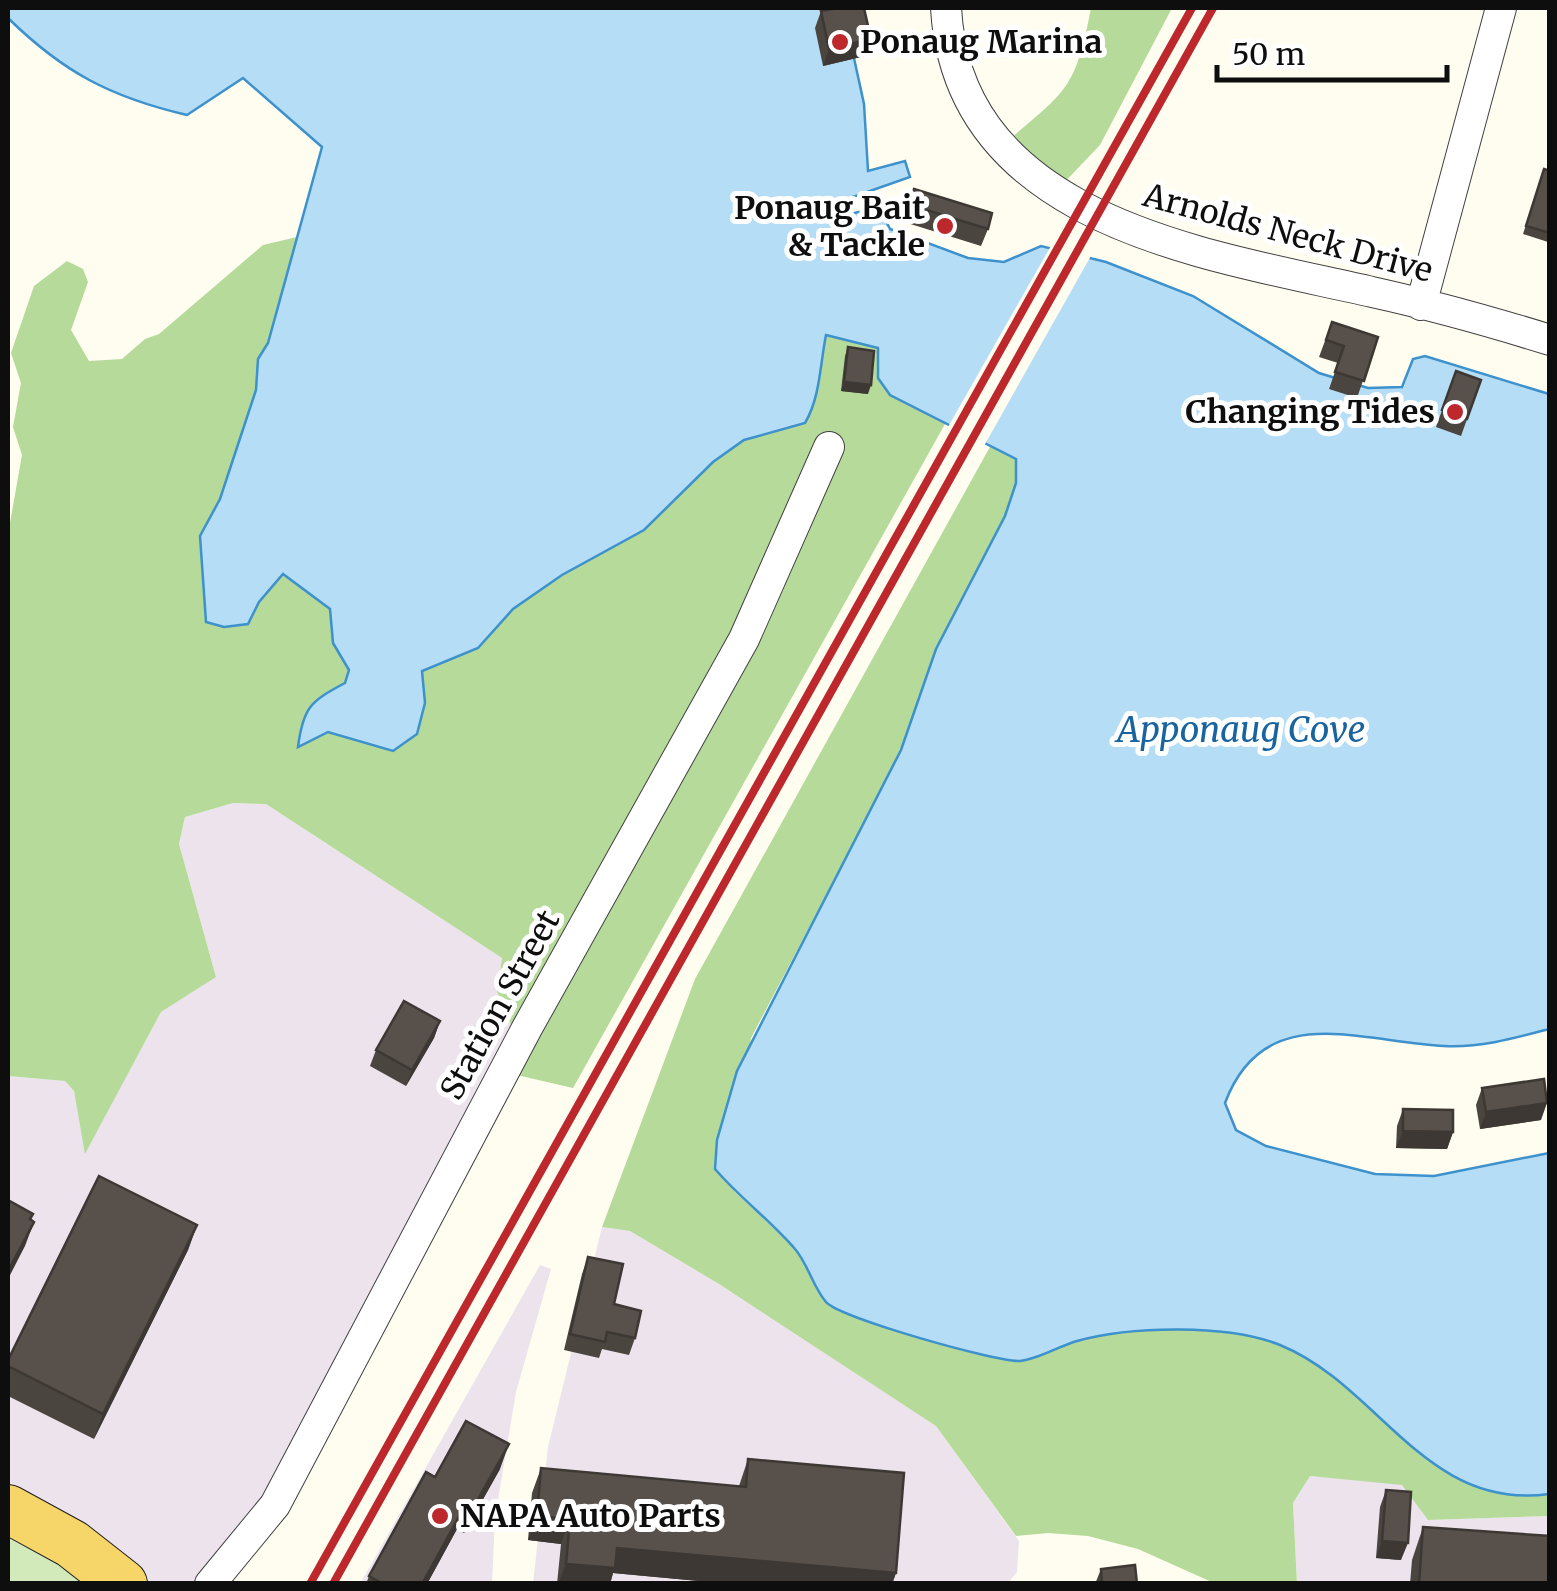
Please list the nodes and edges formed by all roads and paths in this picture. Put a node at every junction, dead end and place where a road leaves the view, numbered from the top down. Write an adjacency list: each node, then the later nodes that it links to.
1 (946, 8): 3 (street, Arnolds Neck Drive)
2 (1502, 8): 3 (street)
3 (1421, 305): 4 (street, Arnolds Neck Drive)
4 (1550, 340)
5 (829, 447): 8 (street, Station Street)
6 (8, 1509): 7 (main road)
7 (123, 1584)
8 (210, 1584)

